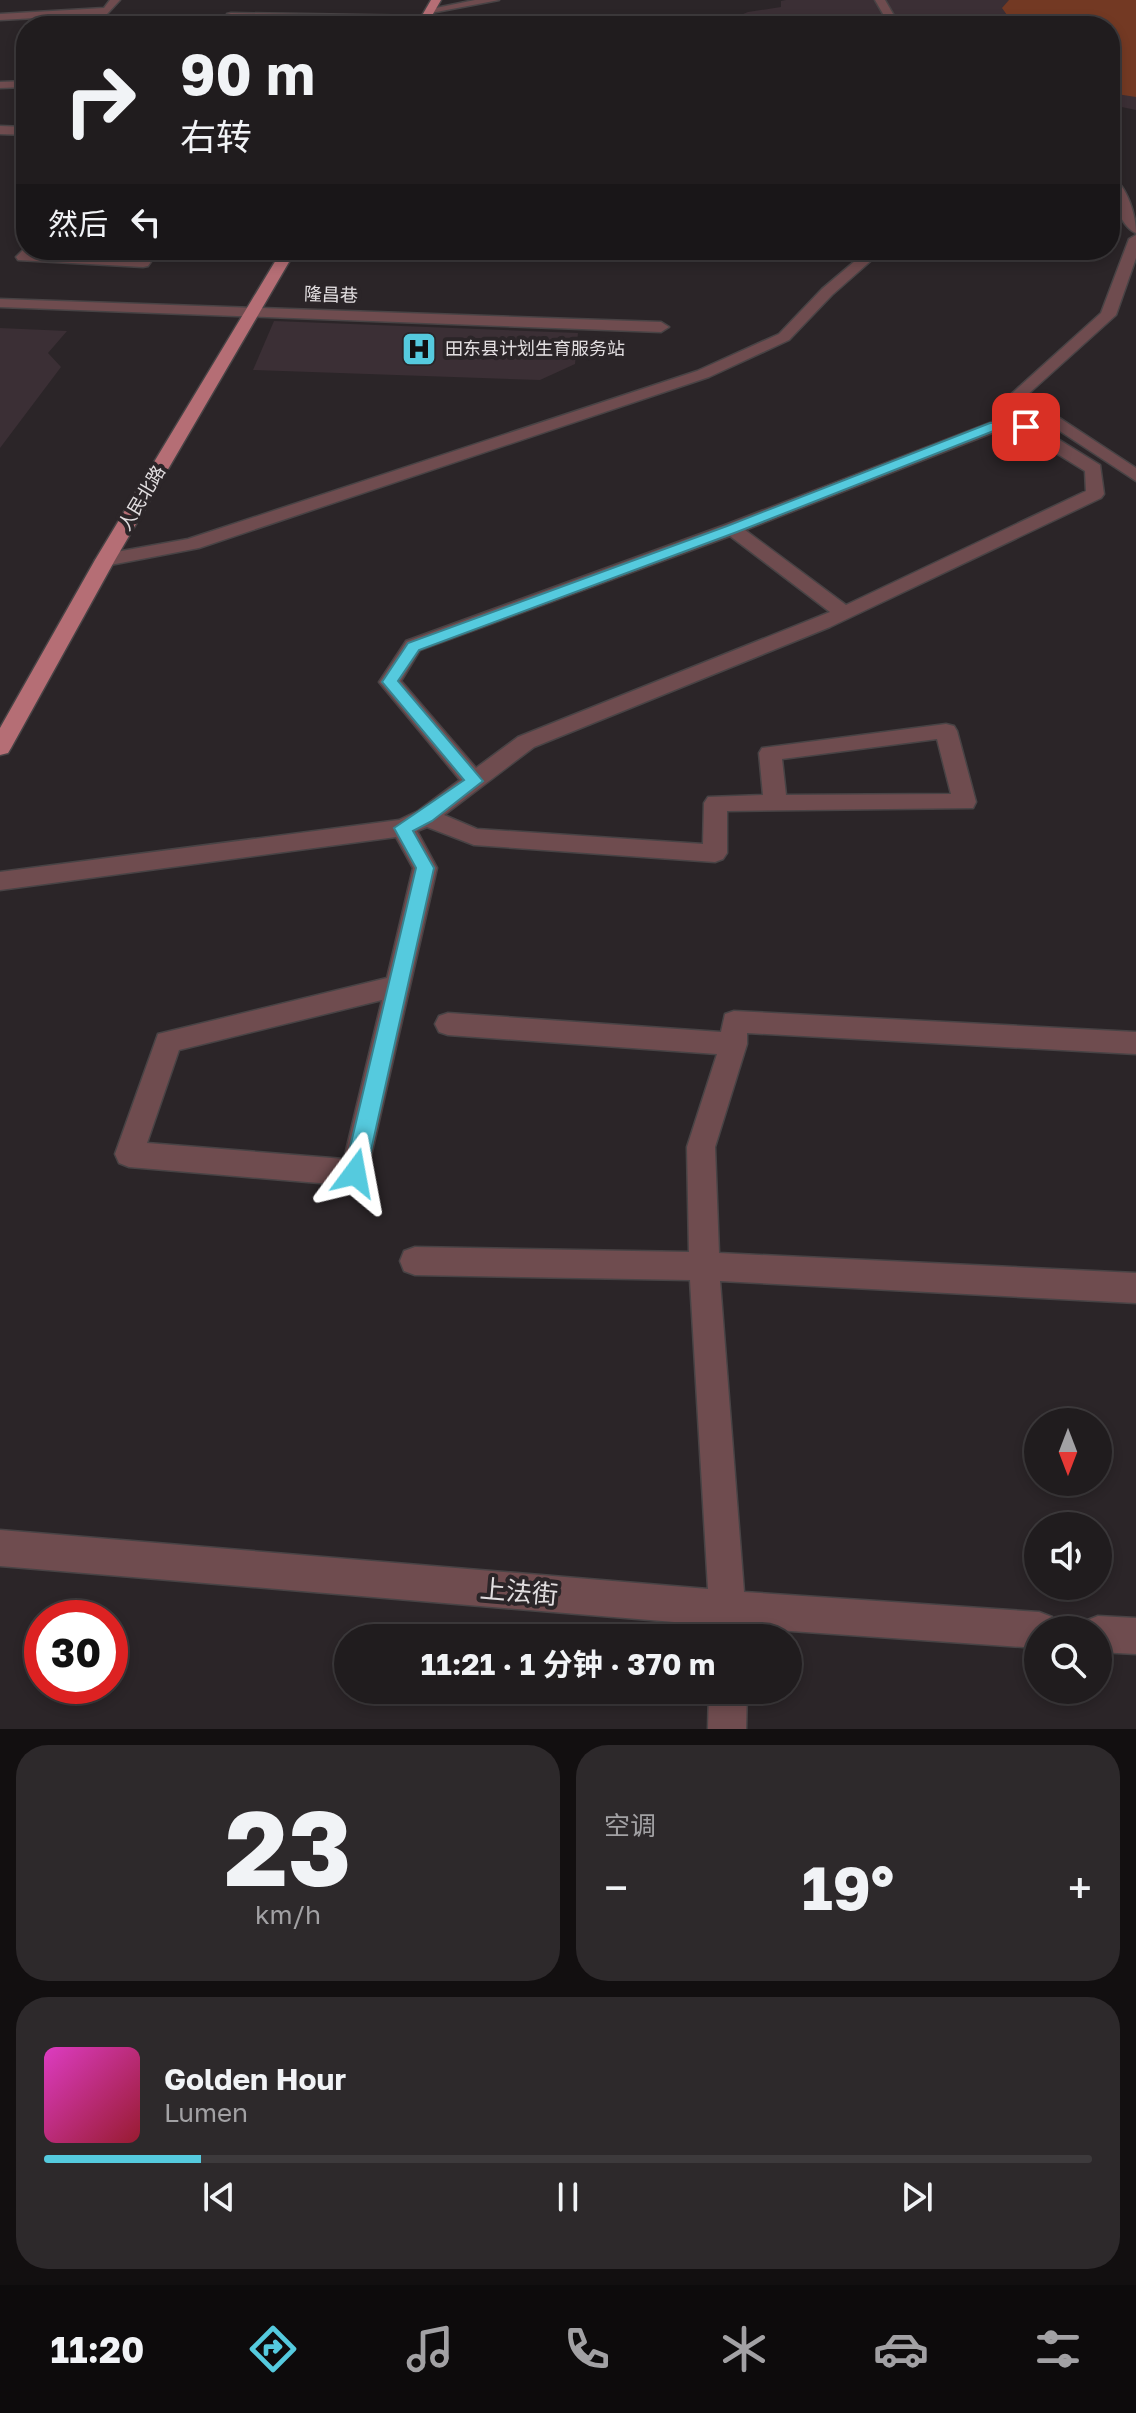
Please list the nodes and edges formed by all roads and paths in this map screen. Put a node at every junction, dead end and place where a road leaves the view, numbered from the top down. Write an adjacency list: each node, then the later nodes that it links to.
1 (115, 0): 3 (street)
2 (494, 0): 6 (street)
3 (107, 11): 4 (street); 5 (street)
4 (18, 16)
5 (103, 16)
6 (427, 16)
7 (1120, 199): 8 (street)
8 (1136, 229)
9 (1136, 239): 17 (street)
10 (83, 260): 11 (street)
11 (145, 260)
12 (283, 260): 15 (main road, 人民北路)
13 (864, 260): 19 (street)
14 (0, 303): 15 (street, 隆昌巷)
15 (252, 313): 16 (street, 隆昌巷); 19 (main road, 人民北路)
16 (661, 327)
17 (1136, 476)
18 (732, 529): 20 (street); 20 (street); 22 (street)
19 (105, 560): 21 (main road, 人民北路)
20 (844, 613): 22 (street)
21 (0, 748)
22 (474, 781): 24 (street)
23 (775, 803): 23 (street); 24 (street)
24 (414, 823): 25 (street); 26 (street)
25 (0, 881)
26 (397, 986): 26 (street)
27 (448, 1024): 29 (street)
28 (1136, 1043): 29 (street)
29 (734, 1044): 31 (street)
30 (415, 1261): 31 (street)
31 (704, 1266): 32 (street); 34 (street)
32 (1136, 1288)
33 (0, 1548): 34 (street, 上法街)
34 (729, 1624)
35 (802, 1625): 36 (street, 上法街)
36 (1024, 1630)
37 (1112, 1635): 38 (street)
38 (1136, 1636)
39 (728, 1704): 40 (street)
40 (727, 1729)

